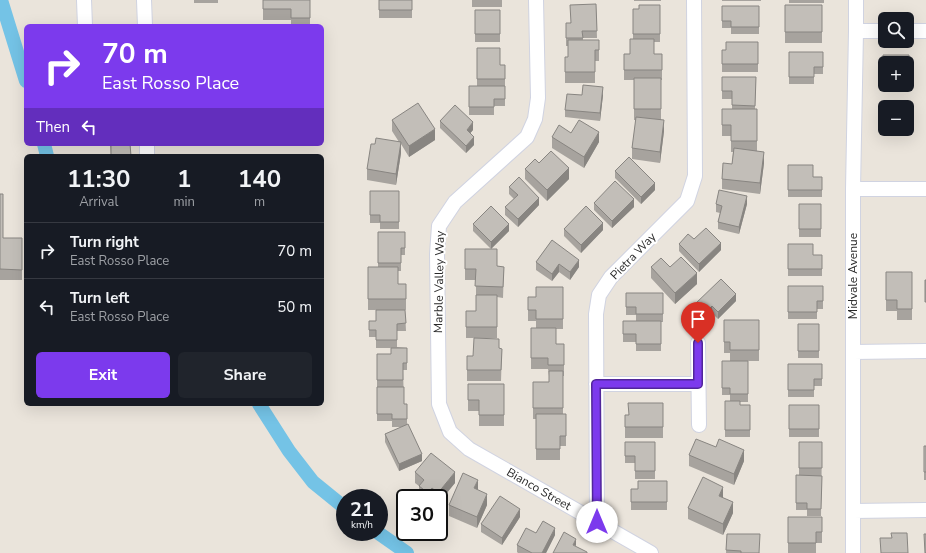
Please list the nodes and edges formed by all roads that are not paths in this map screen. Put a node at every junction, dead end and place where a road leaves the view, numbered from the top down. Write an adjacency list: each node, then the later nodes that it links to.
1 (84, 0): 6 (street)
2 (144, 0): 7 (street)
3 (536, 0): 20 (street, Marble Valley Way)
4 (694, 0): 17 (street, Pietra Way)
5 (856, 0): 8 (street, Midvale Avenue)
6 (85, 24)
7 (145, 24)
8 (856, 31): 9 (street); 12 (street, Midvale Avenue)
9 (878, 31)
10 (914, 31): 11 (street)
11 (926, 31)
12 (853, 189): 13 (street); 16 (street, Midvale Avenue)
13 (926, 189)
14 (698, 343): 18 (street)
15 (926, 351): 16 (street)
16 (853, 352): 22 (street, Midvale Avenue)
17 (596, 384): 18 (street); 23 (street, Pietra Way)
18 (698, 384): 19 (street)
19 (699, 426)
20 (450, 432): 23 (street, Bianco Street)
21 (926, 510): 22 (street)
22 (853, 511): 25 (street, Midvale Avenue)
23 (597, 522): 24 (street, Bianco Street)
24 (652, 553)
25 (853, 553)

